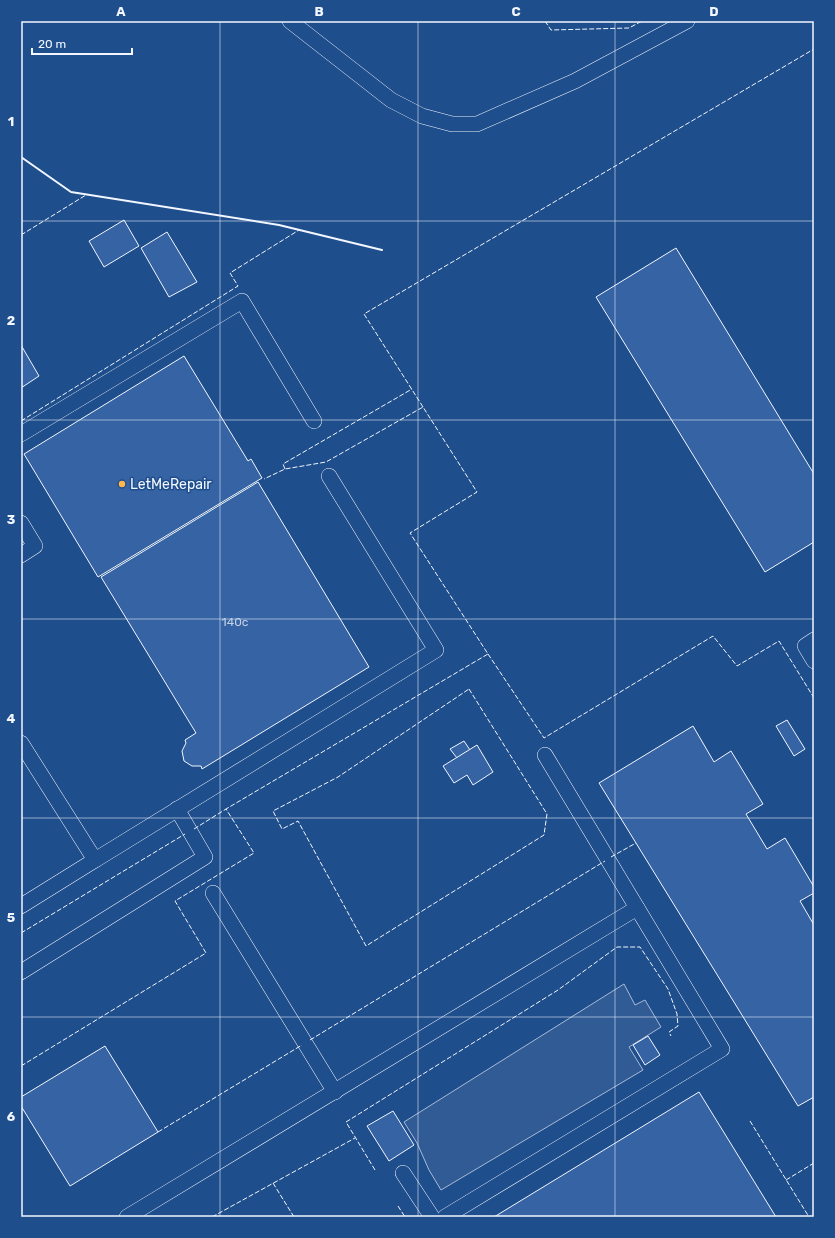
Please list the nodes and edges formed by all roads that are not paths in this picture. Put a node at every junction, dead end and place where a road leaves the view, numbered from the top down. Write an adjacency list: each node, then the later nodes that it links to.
1 (290, 21): 2 (lane)
2 (686, 21)
3 (314, 421): 4 (lane)
4 (21, 434)
5 (329, 476): 12 (lane)
6 (21, 523): 7 (lane)
7 (21, 555)
8 (814, 640): 9 (lane)
9 (814, 660)
10 (21, 742): 13 (lane)
11 (545, 755): 16 (lane)
12 (177, 809): 13 (lane); 17 (lane)
13 (94, 860): 15 (lane)
14 (214, 893): 18 (lane)
15 (21, 906)
16 (637, 908): 18 (lane); 22 (lane)
17 (21, 972)
18 (335, 1092): 20 (lane)
19 (403, 1173): 21 (lane)
20 (127, 1217)
21 (432, 1217)
22 (445, 1217)

